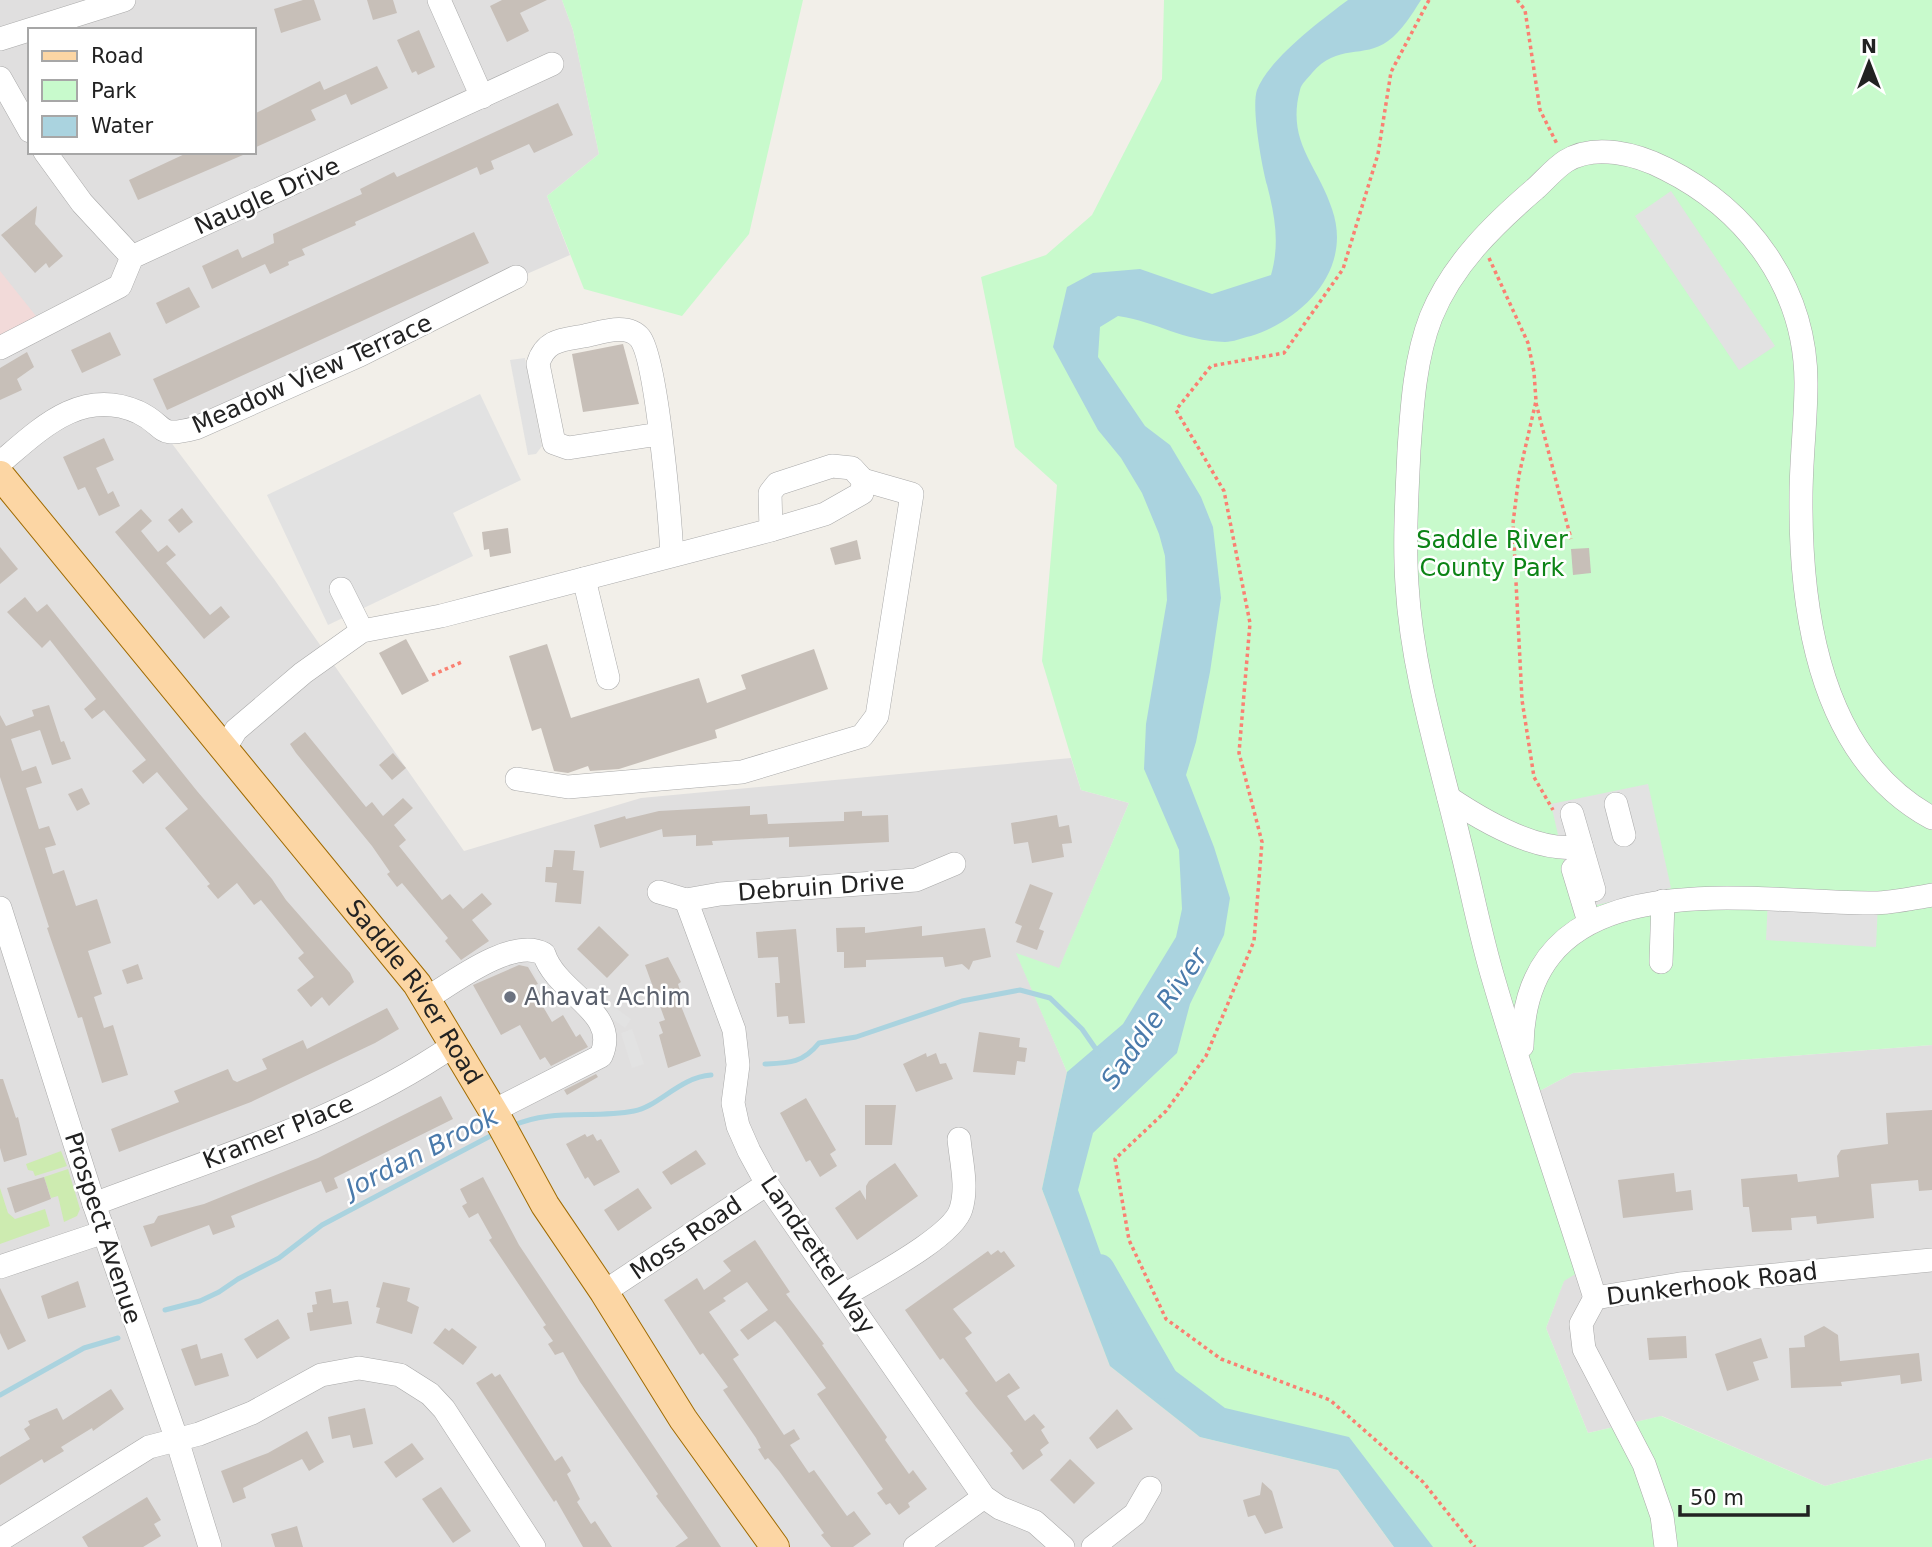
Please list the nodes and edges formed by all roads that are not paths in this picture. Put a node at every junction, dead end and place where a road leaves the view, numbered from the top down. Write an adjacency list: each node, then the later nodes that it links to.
1 (124, 0): 3 (street)
2 (439, 0): 8 (street)
3 (35, 28)
4 (28, 30): 5 (street)
5 (0, 39)
6 (552, 64): 8 (street, Naugle Drive)
7 (0, 78): 9 (street)
8 (482, 97): 11 (street, Naugle Drive)
9 (28, 127)
10 (46, 154): 11 (street)
11 (132, 257): 13 (street)
12 (516, 277): 15 (street, Meadow View Terrace)
13 (0, 348)
14 (659, 434): 14 (street); 19 (street)
15 (0, 463)
16 (0, 475): 24 (main road, Saddle River Road)
17 (863, 480): 18 (street); 18 (street); 25 (street)
18 (771, 530): 19 (street)
19 (672, 555): 20 (street)
20 (584, 579): 22 (street); 23 (street)
21 (341, 589): 22 (street)
22 (362, 631): 24 (street)
23 (608, 678)
24 (225, 748): 41 (main road, Saddle River Road)
25 (517, 779)
26 (1449, 798): 29 (street); 31 (street); 43 (street)
27 (1616, 804): 30 (street)
28 (1563, 815): 31 (street)
29 (1932, 818)
30 (1624, 835)
31 (1574, 847): 33 (street); 39 (street)
32 (954, 864): 36 (street, Debruin Drive)
33 (1594, 890)
34 (659, 892): 36 (street)
35 (1932, 895): 37 (street)
36 (685, 900): 46 (street, Landzettel Way)
37 (1663, 901): 39 (street); 40 (street)
38 (0, 908): 47 (street, Prospect Avenue)
39 (1589, 922): 43 (street)
40 (1661, 962)
41 (426, 999): 42 (main road, Saddle River Road); 44 (street)
42 (454, 1045): 44 (main road, Saddle River Road); 47 (street, Kramer Place)
43 (1521, 1063): 53 (street)
44 (500, 1123): 51 (main road, Saddle River Road)
45 (959, 1139): 52 (street)
46 (766, 1184): 51 (street, Moss Road); 52 (street, Landzettel Way)
47 (94, 1204): 48 (street, Prospect Avenue)
48 (103, 1232): 50 (street); 54 (street, Prospect Avenue)
49 (1932, 1260): 53 (street, Dunkerhook Road)
50 (0, 1267)
51 (604, 1292): 60 (main road, Saddle River Road)
52 (845, 1295): 56 (street, Landzettel Way)
53 (1595, 1298): 64 (street, Dunkerhook Road)
54 (177, 1440): 57 (street); 58 (street, Prospect Avenue); 59 (street)
55 (1150, 1488): 63 (street)
56 (984, 1497): 61 (street); 62 (street, Landzettel Way)
57 (0, 1540)
58 (210, 1547)
59 (534, 1547)
60 (775, 1547)
61 (915, 1547)
62 (1063, 1547)
63 (1093, 1547)
64 (1666, 1547)

